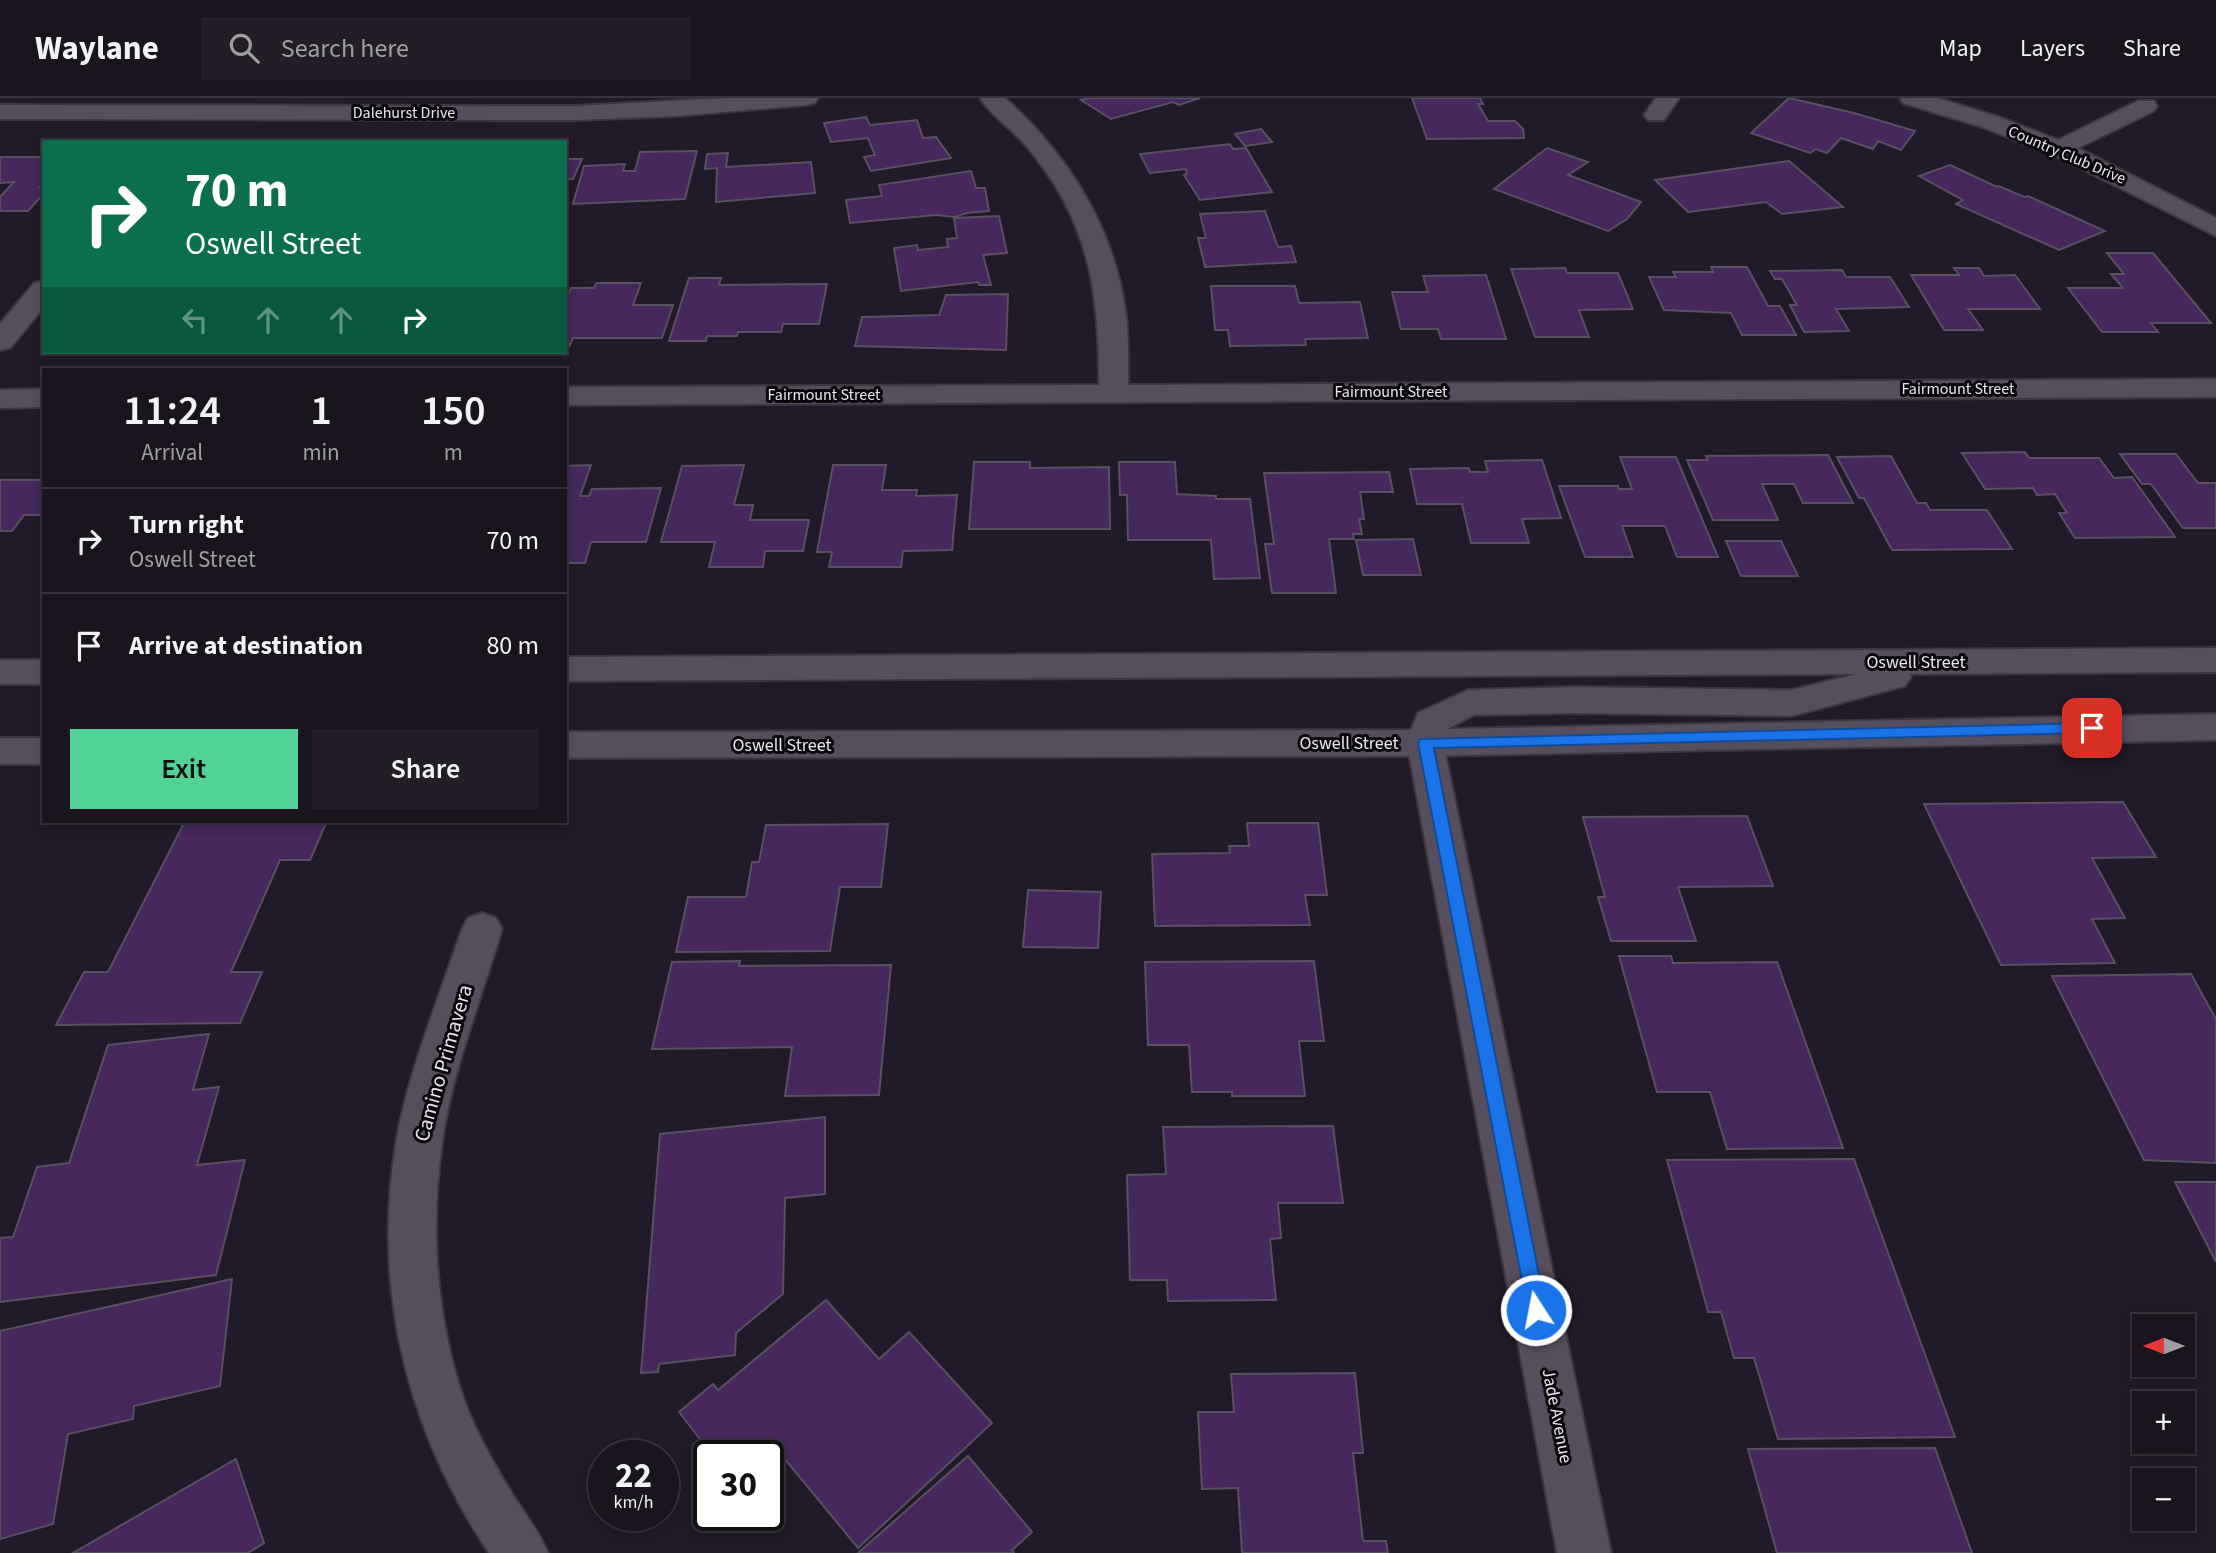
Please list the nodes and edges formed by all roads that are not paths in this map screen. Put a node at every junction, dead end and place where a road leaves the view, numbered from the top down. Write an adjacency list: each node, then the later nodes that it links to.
1 (807, 98): 4 (street, Dalehurst Drive)
2 (991, 98): 13 (street)
3 (1911, 98): 8 (street, Country Club Drive)
4 (197, 106): 6 (street, Dalehurst Drive); 7 (street)
5 (2146, 106): 8 (street)
6 (0, 112)
7 (175, 133)
8 (2059, 148): 9 (street, Country Club Drive)
9 (2216, 228)
10 (42, 291): 11 (street)
11 (0, 342)
12 (2216, 388): 13 (street, Fairmount Street)
13 (1114, 393): 14 (street, Fairmount Street)
14 (567, 396)
15 (42, 398): 16 (street)
16 (0, 399)
17 (2216, 660): 18 (street, Oswell Street)
18 (1953, 662): 19 (street, Oswell Street); 25 (street)
19 (567, 669)
20 (0, 672): 21 (street)
21 (42, 672)
22 (2216, 714): 24 (street)
23 (2216, 727): 24 (street, Oswell Street)
24 (2092, 728): 25 (street, Oswell Street)
25 (1425, 743): 26 (street, Oswell Street); 31 (street, Jade Avenue)
26 (567, 745)
27 (0, 751): 28 (street)
28 (42, 751)
29 (482, 929): 30 (street, Camino Primavera)
30 (521, 1553)
31 (1584, 1553)

